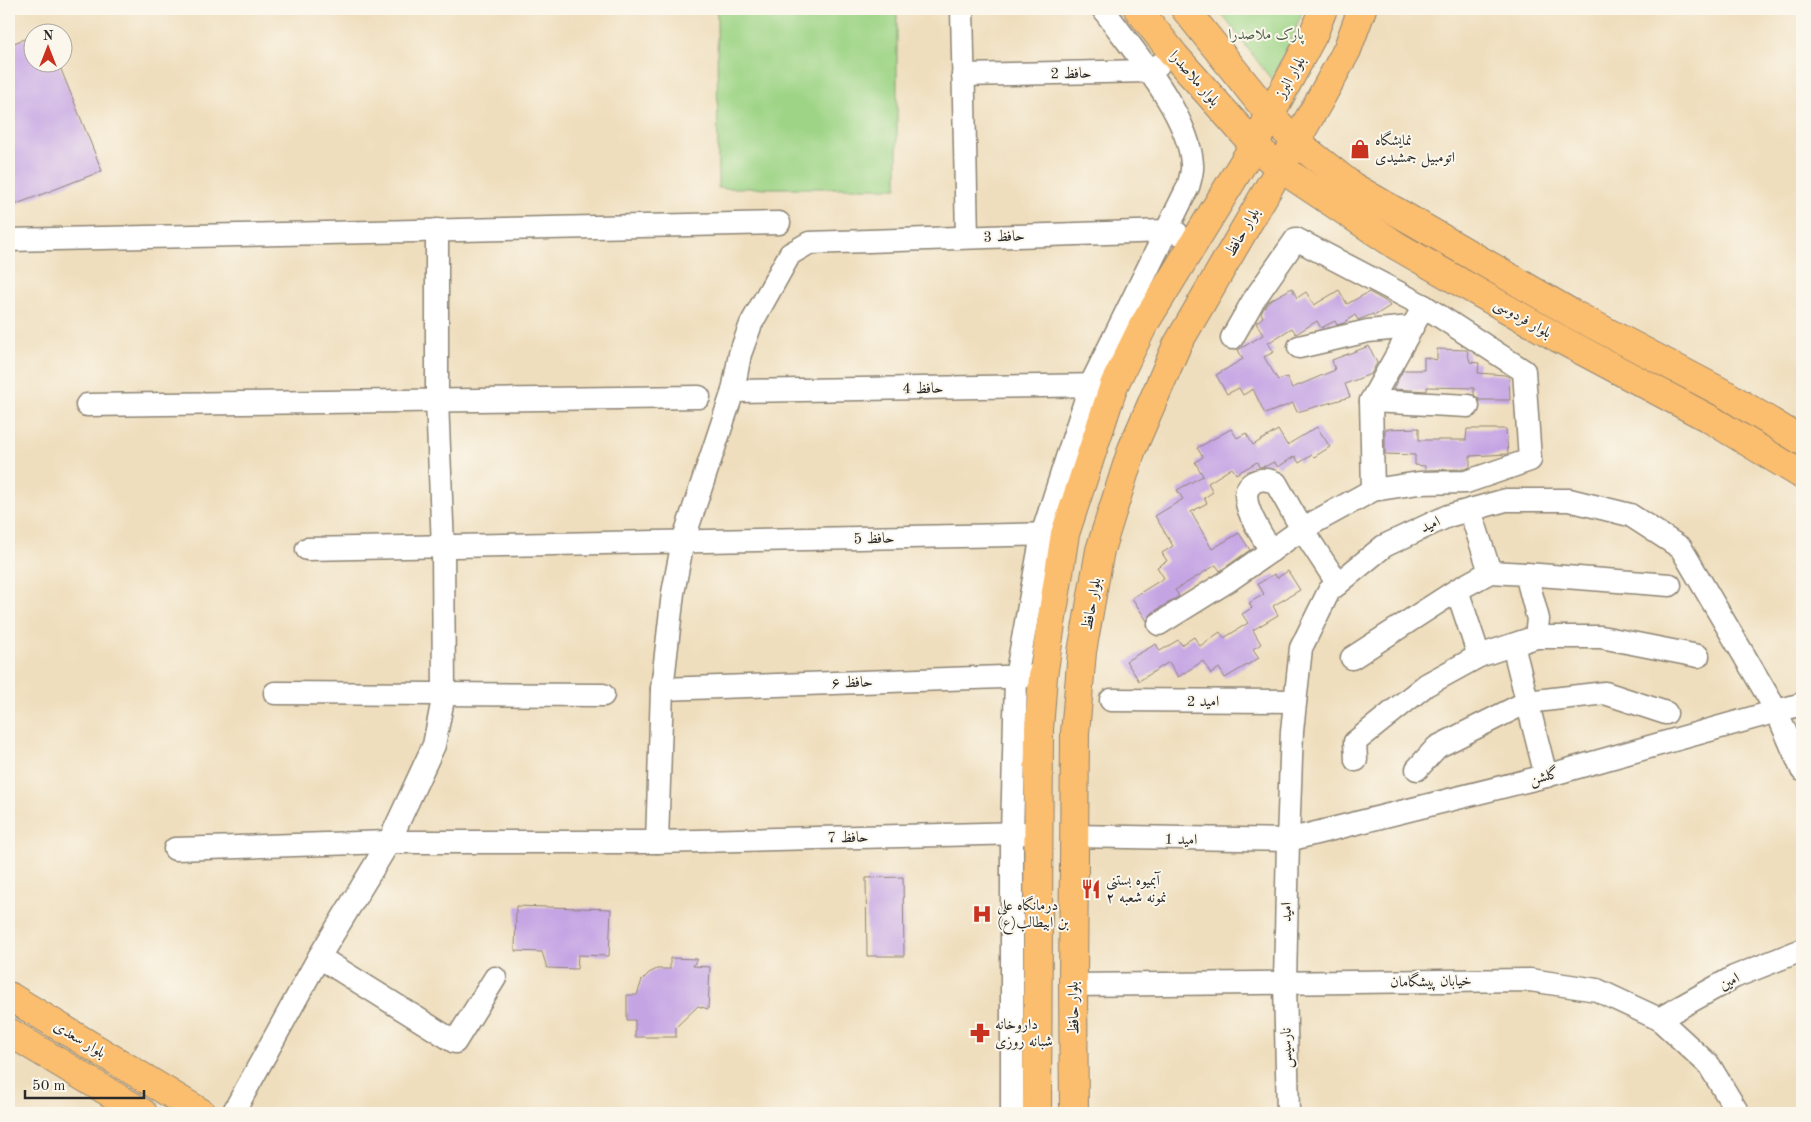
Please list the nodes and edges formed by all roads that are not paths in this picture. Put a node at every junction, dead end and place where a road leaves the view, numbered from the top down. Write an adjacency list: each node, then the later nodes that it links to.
1 (962, 9): 9 (street)
2 (1103, 9): 8 (street)
3 (1138, 9): 7 (main road, بلوار ملاصدرا)
4 (1186, 9): 10 (main road)
5 (1323, 9): 10 (main road, بلوار البرز)
6 (1362, 9): 11 (main road)
7 (1175, 56): 8 (street, حافظ 2); 12 (main road, بلوار ملاصدرا)
8 (1148, 71): 9 (street, حافظ 2); 16 (street)
9 (963, 75): 17 (street)
10 (1269, 114): 11 (main road, بلوار فردوسی); 12 (main road, بلوار البرز)
11 (1295, 141): 13 (main road, بلوار حافظ); 31 (main road, بلوار فردوسی)
12 (1254, 145): 13 (main road, بلوار فردوسی); 18 (main road)
13 (1279, 168): 32 (main road, بلوار فردوسی); 70 (main road, بلوار حافظ)
14 (779, 223): 15 (street)
15 (437, 230): 19 (street); 27 (street)
16 (1166, 231): 17 (street, حافظ 3); 18 (street, حافظ 3); 24 (street)
17 (966, 236): 25 (street, حافظ 3)
18 (1200, 238): 24 (main road)
19 (9, 240)
20 (1424, 306): 21 (street); 22 (street); 33 (street)
21 (1411, 327): 23 (street); 28 (street)
22 (1232, 338)
23 (1299, 346)
24 (1102, 385): 25 (street, حافظ 4); 36 (main road)
25 (733, 391): 37 (street)
26 (699, 397): 27 (street)
27 (437, 400): 29 (street); 38 (street)
28 (1371, 401): 30 (street); 33 (street)
29 (87, 404)
30 (1468, 406)
31 (1802, 441)
32 (1802, 475)
33 (1373, 490): 35 (street)
34 (1470, 510): 41 (street); 43 (street, امید); 62 (street, امید)
35 (1302, 529): 40 (street); 40 (street); 43 (street)
36 (1054, 534): 37 (street, حافظ 5); 52 (main road); 53 (street)
37 (683, 541): 38 (street, حافظ 5); 54 (street)
38 (443, 547): 39 (street, حافظ 5); 56 (street)
39 (307, 549)
40 (1271, 551): 46 (street)
41 (1490, 572): 42 (street); 45 (street)
42 (1526, 574): 44 (street); 47 (street)
43 (1338, 584): 59 (street, امید)
44 (1670, 585)
45 (1457, 590): 49 (street); 51 (street)
46 (1159, 624)
47 (1536, 637): 48 (street); 50 (street)
48 (1513, 645): 49 (street); 60 (street)
49 (1479, 656): 64 (street)
50 (1698, 656)
51 (1352, 658)
52 (1043, 676): 53 (street, حافظ ۶); 68 (main road)
53 (1016, 677): 54 (street, حافظ ۶); 69 (street)
54 (662, 688): 73 (street)
55 (275, 693): 56 (street)
56 (444, 694): 57 (street); 72 (street)
57 (603, 695)
58 (1110, 700): 59 (street, امید 2)
59 (1295, 701): 71 (street, امید)
60 (1526, 702): 63 (street); 65 (street); 67 (street)
61 (1800, 704): 62 (street, گلشن)
62 (1776, 710): 66 (street, امید); 67 (street, گلشن)
63 (1666, 713)
64 (1356, 760)
65 (1417, 769)
66 (1802, 770)
67 (1546, 776): 71 (street, گلشن)
68 (1039, 833): 69 (street, حافظ 7); 81 (main road)
69 (1012, 834): 73 (street, حافظ 7); 80 (street)
70 (1073, 836): 71 (street, امید 1); 79 (main road, بلوار حافظ)
71 (1288, 840): 78 (street, امید)
72 (390, 842): 73 (street, حافظ 7); 74 (street, حافظ 7); 76 (street)
73 (657, 842)
74 (175, 849)
75 (1802, 950): 83 (street, امین)
76 (319, 958): 77 (street); 89 (street)
77 (495, 978)
78 (1285, 982): 79 (street, خیابان پیشگامان); 83 (street, خیابان پیشگامان); 91 (street, نارسیس)
79 (1072, 985): 86 (main road, بلوار حافظ)
80 (1012, 988): 81 (street); 90 (street)
81 (1039, 990): 85 (main road)
82 (9, 996): 88 (main road, بلوار سعدی)
83 (1659, 1019): 92 (street, خیابان پیشگامان)
84 (9, 1032): 87 (main road, بلوار سعدی)
85 (1036, 1103): 86 (main road)
86 (1075, 1104)
87 (143, 1113)
88 (202, 1113)
89 (233, 1113)
90 (1012, 1113)
91 (1288, 1113)
92 (1738, 1113)

